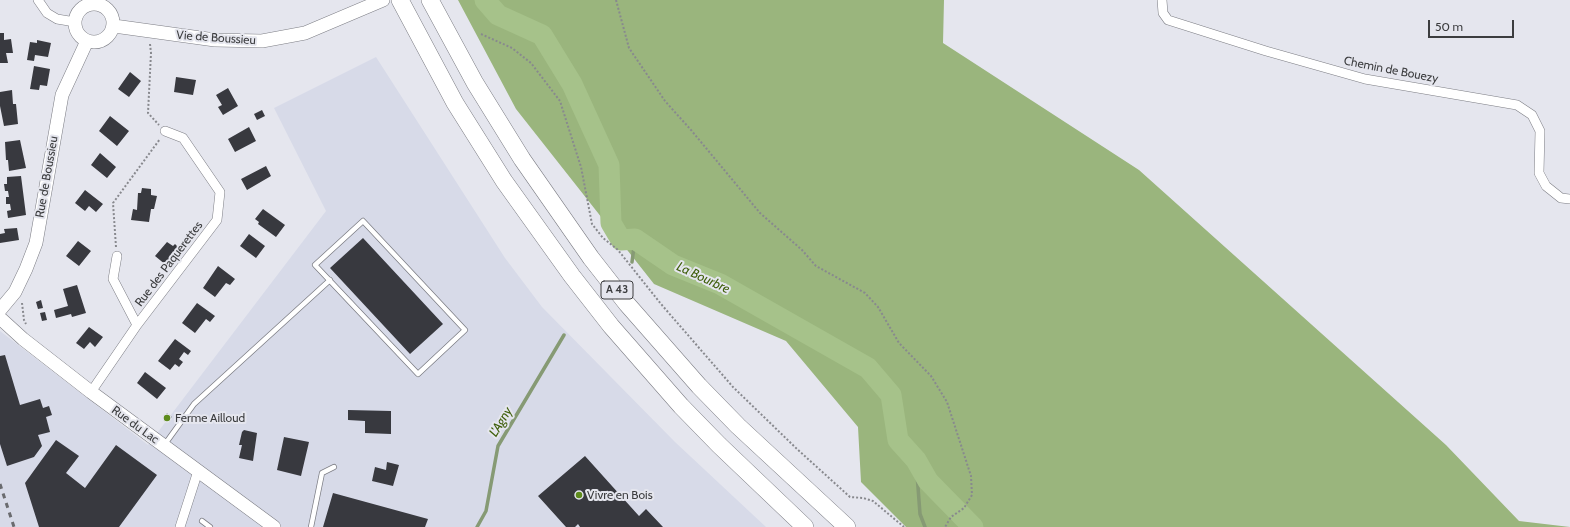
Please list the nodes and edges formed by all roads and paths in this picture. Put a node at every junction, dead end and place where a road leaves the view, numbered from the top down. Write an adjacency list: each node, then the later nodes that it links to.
1 (38, 0): 8 (street)
2 (383, 0): 10 (street, Vie de Boussieu)
3 (400, 0): 29 (highway, A 43)
4 (430, 0): 30 (highway, A 43)
5 (616, 0): 32 (path)
6 (1162, 0): 14 (street, Chemin de Bouezy)
7 (89, 2): 8 (street); 9 (street)
8 (75, 22): 12 (street)
9 (114, 26): 10 (street, Vie de Boussieu); 12 (street)
10 (146, 32): 13 (path)
11 (481, 34): 31 (path)
12 (87, 41): 17 (street, Rue de Boussieu)
13 (166, 131): 15 (path); 19 (street, Rue des Paquerettes)
14 (1570, 199)
15 (117, 256): 19 (street)
16 (330, 280): 16 (lane); 21 (lane)
17 (0, 310)
18 (0, 318): 20 (street, Rue du Lac)
19 (137, 325): 20 (street, Rue des Paquerettes)
20 (91, 392): 21 (street, Rue du Lac)
21 (164, 445): 23 (street, Rue du Lac)
22 (334, 467): 28 (lane)
23 (198, 471): 25 (street); 27 (street, Rue du Lac)
24 (202, 521): 26 (lane)
25 (180, 527)
26 (210, 527)
27 (274, 527)
28 (310, 527)
29 (805, 527)
30 (847, 527)
31 (904, 527)
32 (945, 527)

